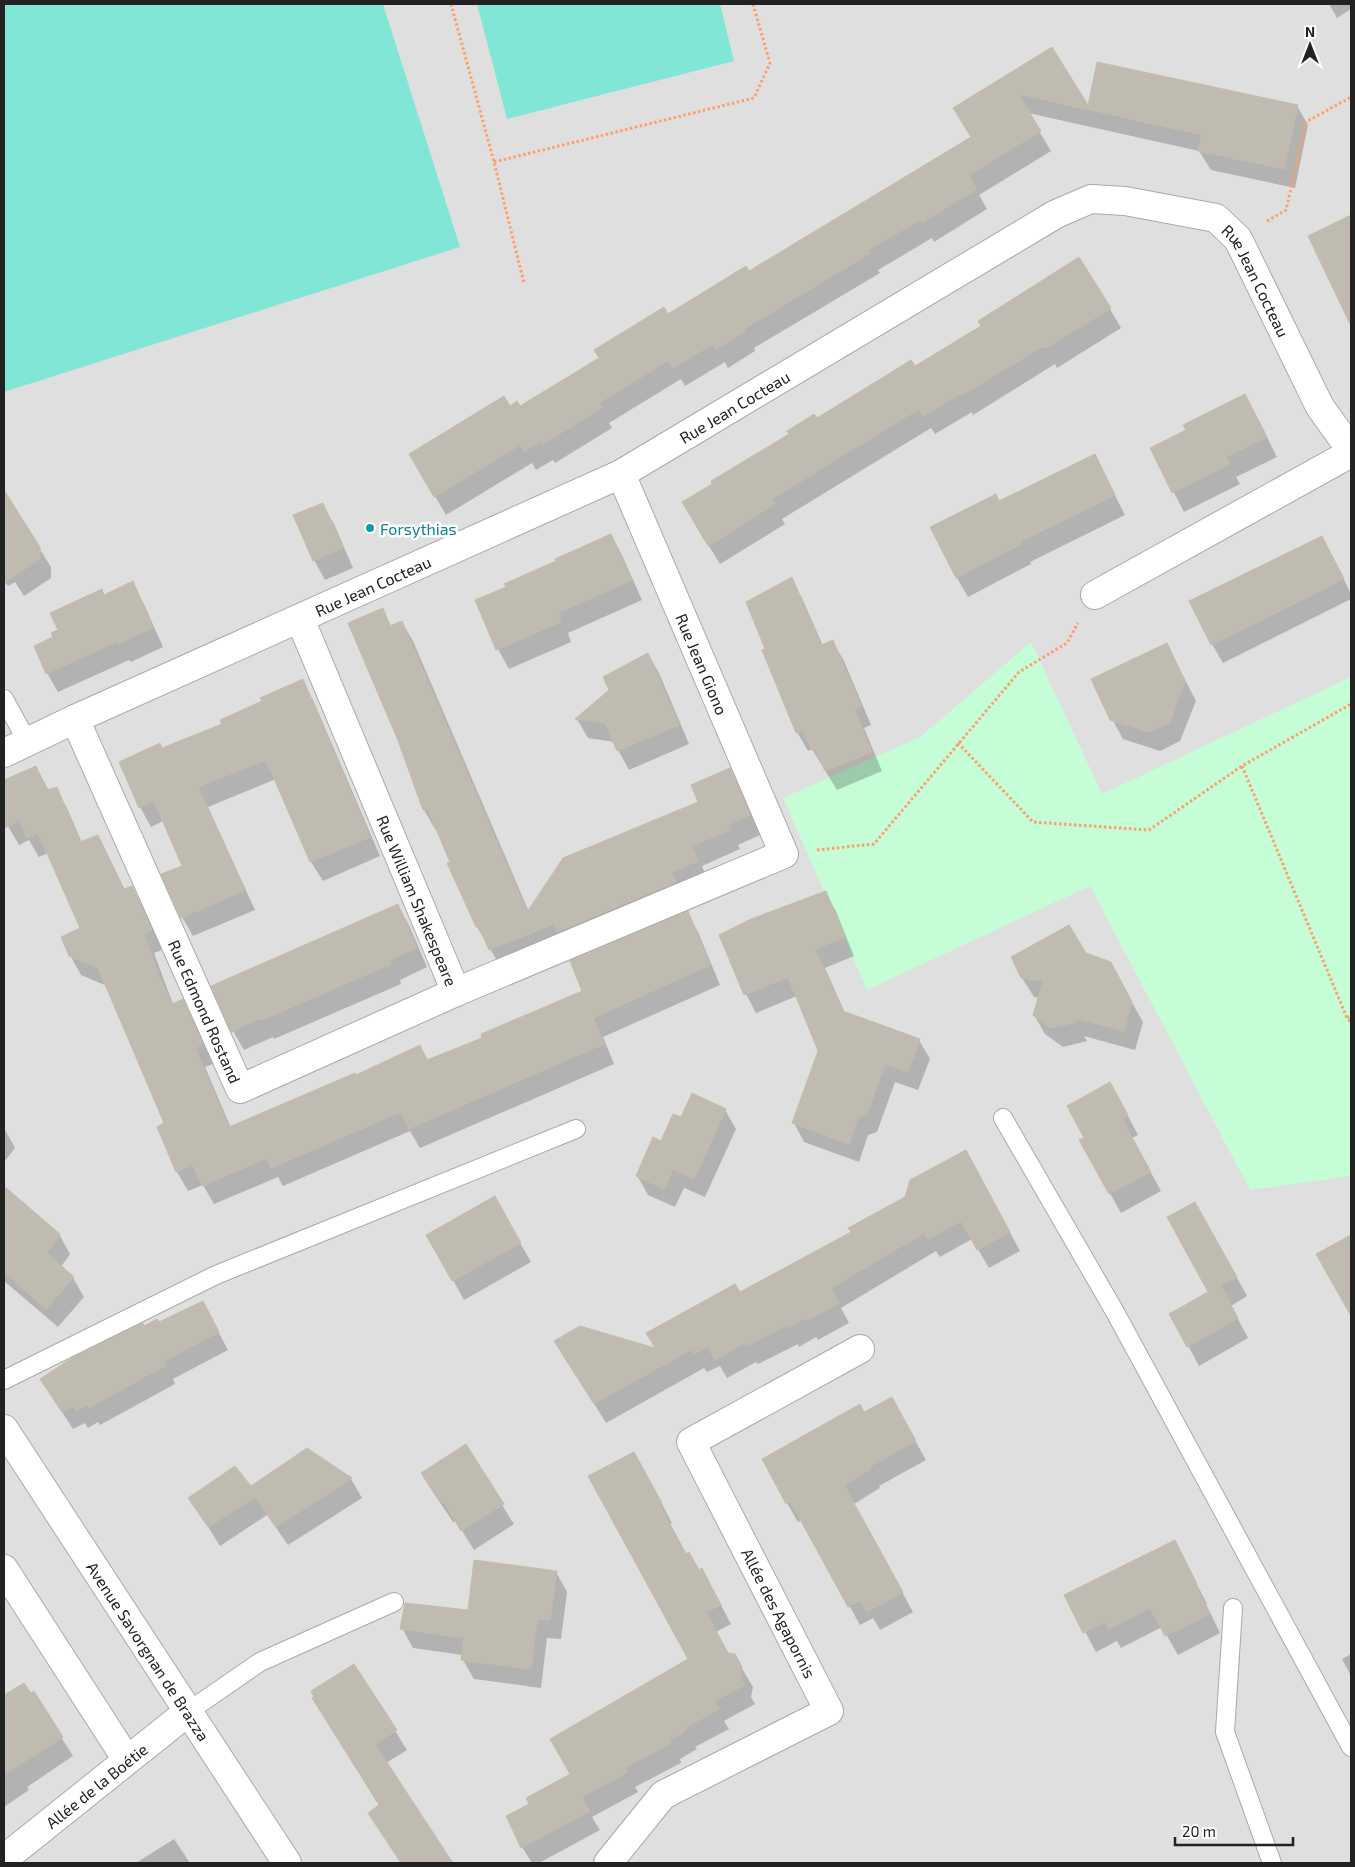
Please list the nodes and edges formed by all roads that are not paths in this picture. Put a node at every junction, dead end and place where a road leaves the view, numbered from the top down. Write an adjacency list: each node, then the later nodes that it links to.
1 (1351, 450): 3 (street, Rue Jean Cocteau)
2 (1351, 453): 4 (street)
3 (621, 474): 5 (street, Rue Jean Cocteau); 9 (street, Rue Jean Giono)
4 (1095, 594)
5 (300, 619): 7 (street, Rue Jean Cocteau); 10 (street, Rue William Shakespeare)
6 (4, 699): 8 (lane)
7 (75, 719): 8 (street, Rue Jean Cocteau); 10 (street, Rue Edmond Rostand)
8 (15, 747)
9 (784, 854): 10 (street, Rue William Shakespeare)
10 (456, 992)
11 (1003, 1118): 20 (lane)
12 (576, 1129): 14 (lane)
13 (860, 1348): 24 (street, Allée des Agapornis)
14 (4, 1380)
15 (6, 1437): 19 (street, Avenue Savorgnan de Brazza)
16 (4, 1569): 21 (street)
17 (394, 1602): 19 (lane)
18 (1233, 1608): 25 (lane)
19 (189, 1712): 21 (street, Allée de la Boétie); 23 (street, Avenue Savorgnan de Brazza)
20 (1351, 1747)
21 (127, 1760): 22 (street, Allée de la Boétie)
22 (4, 1859)
23 (287, 1863)
24 (608, 1863)
25 (1272, 1863)

